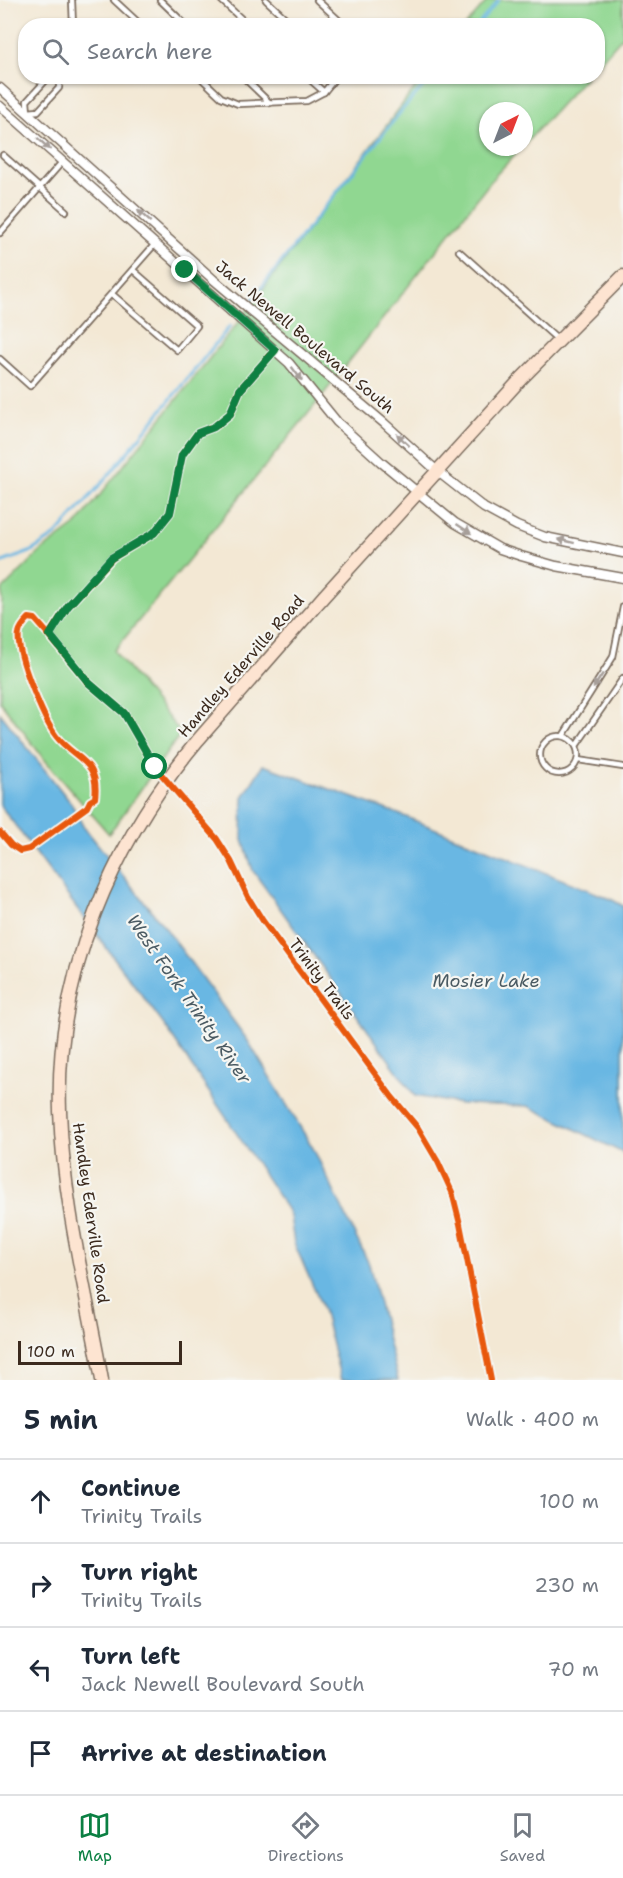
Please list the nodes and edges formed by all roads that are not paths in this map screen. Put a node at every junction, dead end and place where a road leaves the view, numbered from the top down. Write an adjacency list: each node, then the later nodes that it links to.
1 (72, 0): 7 (lane)
2 (114, 0): 8 (lane)
3 (160, 0): 9 (lane)
4 (221, 0): 10 (lane)
5 (266, 0): 11 (lane)
6 (317, 0): 12 (lane)
7 (73, 18)
8 (133, 18)
9 (179, 18)
10 (240, 18)
11 (285, 18)
12 (336, 18)
13 (43, 84): 23 (lane)
14 (59, 84): 23 (lane)
15 (207, 84): 21 (lane)
16 (250, 84): 21 (lane)
17 (315, 84): 20 (lane)
18 (330, 84): 20 (lane)
19 (0, 88): 23 (street, Jack Newell Boulevard South)
20 (324, 92): 21 (lane)
21 (270, 103)
22 (0, 105): 24 (street, Jack Newell Boulevard South)
23 (28, 112): 24 (street); 25 (street, Jack Newell Boulevard South)
24 (19, 122): 27 (street, Jack Newell Boulevard South, one-way to 27)
25 (72, 151): 27 (street); 31 (street, Jack Newell Boulevard South, one-way to 25)
26 (3, 155): 28 (lane)
27 (63, 161): 28 (lane); 32 (street, Jack Newell Boulevard South)
28 (40, 188): 29 (lane); 30 (lane)
29 (66, 211)
30 (0, 233)
31 (163, 234): 32 (street); 39 (street, Jack Newell Boulevard South, one-way to 31)
32 (155, 244): 34 (lane); 40 (street, Jack Newell Boulevard South, one-way to 40)
33 (459, 251): 37 (lane)
34 (133, 270): 36 (lane); 36 (lane)
35 (623, 276): 37 (main road, Handley Ederville Road)
36 (112, 294): 38 (lane)
37 (559, 341): 39 (main road, Handley Ederville Road)
38 (0, 359)
39 (437, 471): 40 (main road, Handley Ederville Road); 41 (street, Jack Newell Boulevard South, one-way to 39)
40 (417, 493): 42 (street, Jack Newell Boulevard South, one-way to 42); 50 (main road, Handley Ederville Road)
41 (623, 553)
42 (623, 578)
43 (623, 607): 44 (lane)
44 (621, 629): 46 (lane, one-way to 46)
45 (623, 678): 47 (lane)
46 (563, 736): 47 (lane); 48 (lane)
47 (576, 746): 48 (lane)
48 (578, 760): 49 (lane)
49 (623, 767)
50 (102, 1380)

